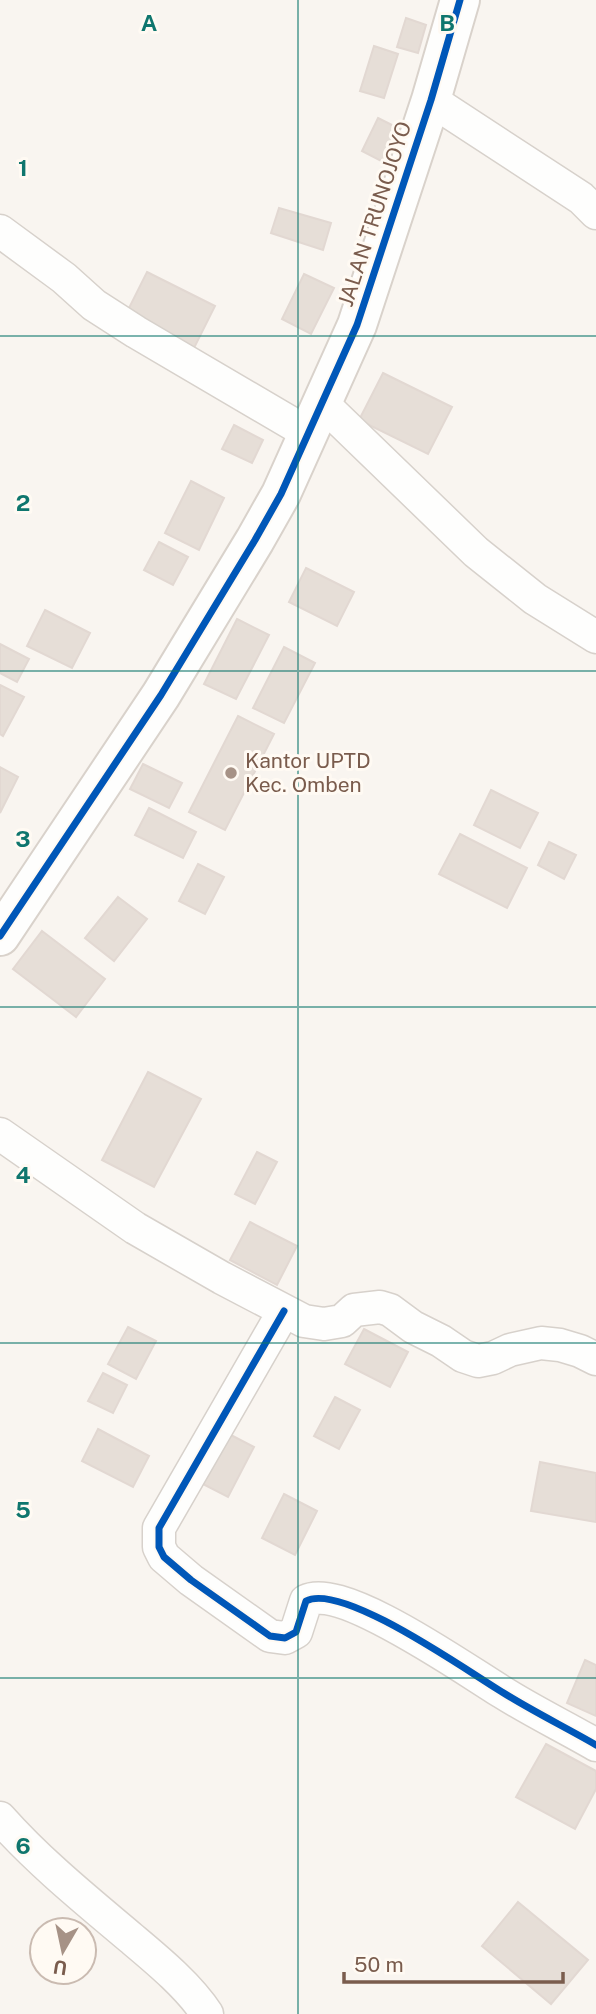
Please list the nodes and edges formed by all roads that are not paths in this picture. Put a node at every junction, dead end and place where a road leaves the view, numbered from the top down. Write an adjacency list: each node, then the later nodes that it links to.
1 (460, 0): 2 (street, JALAN TRUNOJOYO)
2 (431, 100): 3 (street); 5 (street, JALAN TRUNOJOYO)
3 (596, 213)
4 (0, 231): 5 (street)
5 (316, 418): 6 (street); 7 (street, JALAN TRUNOJOYO)
6 (596, 637)
7 (0, 936)
8 (0, 1134): 9 (street)
9 (284, 1311): 10 (street); 11 (street)
10 (596, 1359)
11 (596, 1745)
12 (0, 1818): 13 (street)
13 (207, 2014)

